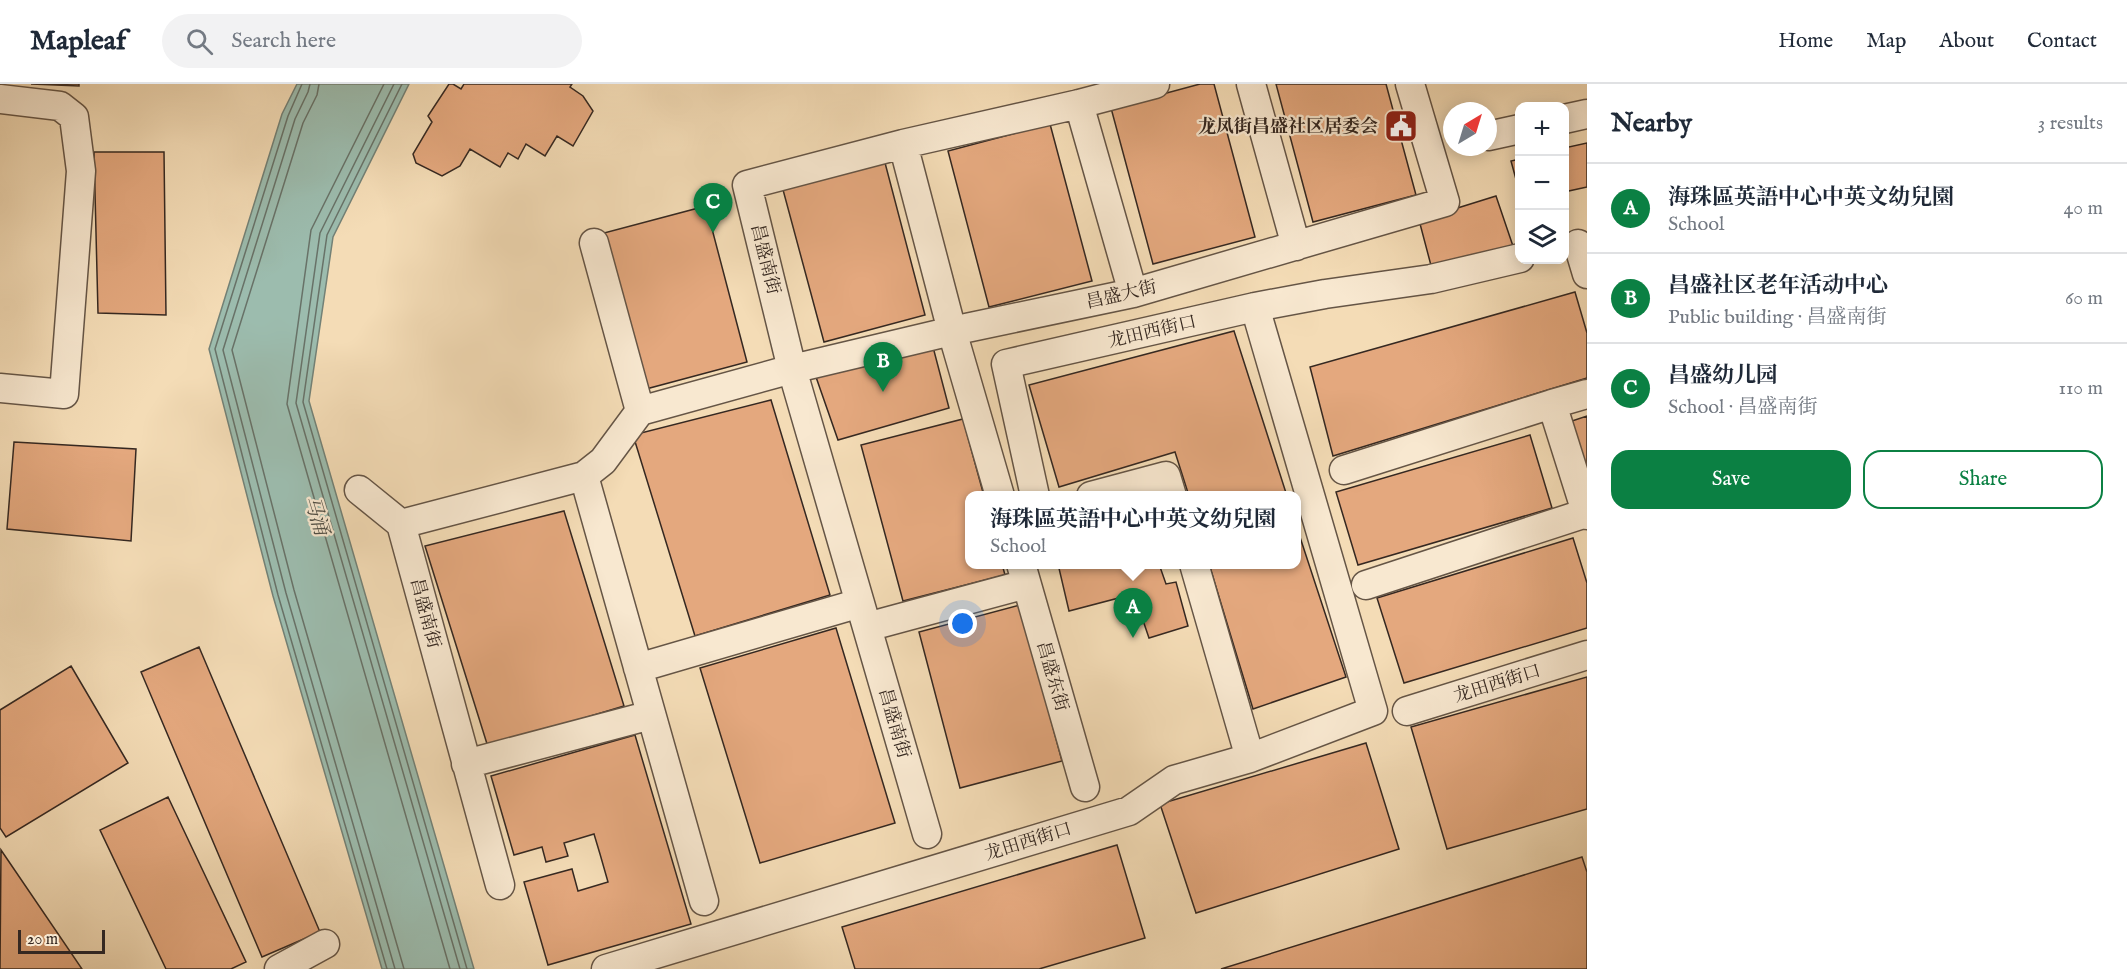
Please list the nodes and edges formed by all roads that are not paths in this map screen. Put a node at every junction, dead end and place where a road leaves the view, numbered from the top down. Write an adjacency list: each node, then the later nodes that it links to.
1 (1155, 84): 5 (street)
2 (1251, 84): 14 (street)
3 (1410, 84): 11 (street)
4 (0, 99): 21 (street)
5 (1079, 104): 10 (street); 17 (street)
6 (1587, 114): 7 (street)
7 (1569, 118)
8 (1515, 130): 9 (street)
9 (1497, 134)
10 (903, 144): 19 (street); 20 (street, 昌盛南街)
11 (1441, 147): 14 (street, 昌盛大街)
12 (594, 243): 24 (street)
13 (1576, 244): 16 (street)
14 (1296, 246): 17 (street, 昌盛大街)
15 (1515, 259): 18 (street, 龙田西街口)
16 (1587, 274)
17 (1133, 293): 19 (street, 昌盛大街)
18 (1255, 307): 29 (street, 龙田西街口); 42 (street, 龙田西街口)
19 (952, 331): 20 (street, 昌盛大街); 28 (street)
20 (792, 369): 24 (street); 37 (street, 昌盛南街)
21 (0, 388)
22 (1587, 394): 23 (street)
23 (1552, 404): 26 (street); 32 (street)
24 (640, 411): 25 (street)
25 (594, 469): 33 (street); 39 (street)
26 (1344, 470)
27 (359, 490): 33 (street)
28 (999, 491)
29 (1034, 491)
30 (1107, 491): 31 (street)
31 (1171, 491)
32 (1587, 514): 36 (street)
33 (401, 524): 43 (street, 昌盛南街)
34 (1195, 569): 42 (street)
35 (1024, 574): 37 (street); 44 (street, 昌盛东街)
36 (1366, 585)
37 (864, 615): 39 (street); 45 (street, 昌盛南街)
38 (1587, 655): 40 (street, 龙田西街口)
39 (638, 668): 41 (street)
40 (1407, 711)
41 (651, 715): 43 (street); 47 (street)
42 (1250, 758): 50 (street, 龙田西街口)
43 (466, 764): 46 (street, 昌盛南街)
44 (1085, 787)
45 (927, 834)
46 (500, 885)
47 (704, 901)
48 (325, 944): 49 (street)
49 (279, 969)
50 (606, 969)

